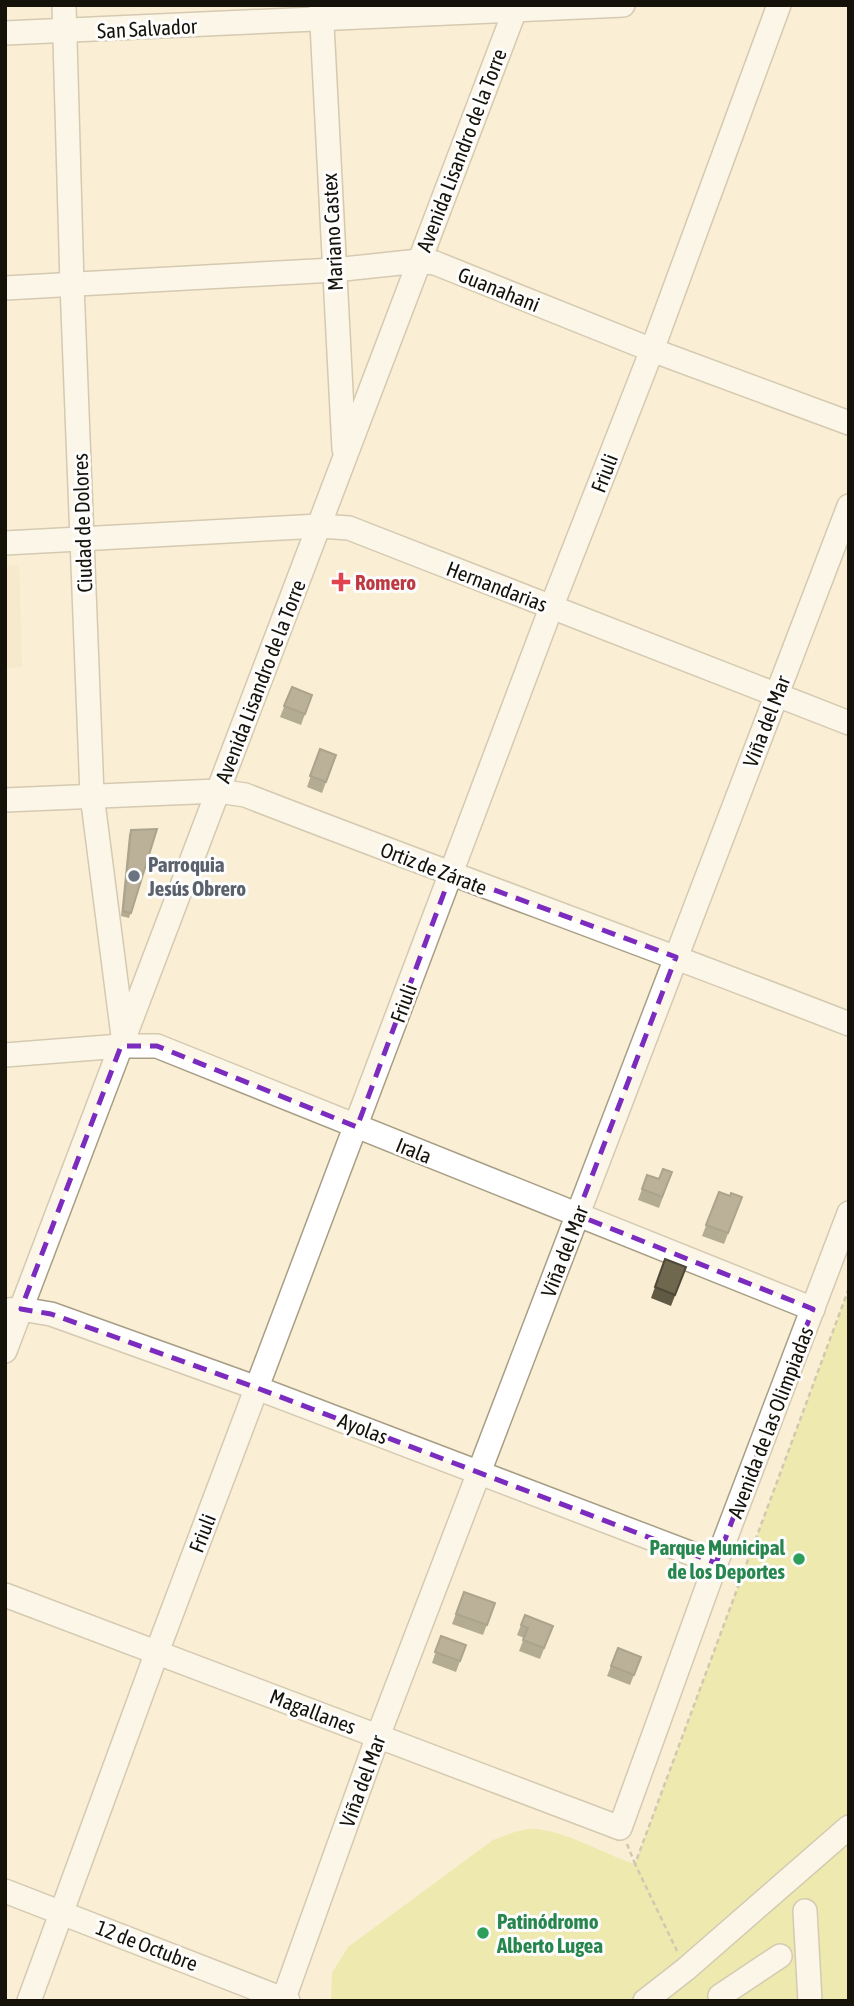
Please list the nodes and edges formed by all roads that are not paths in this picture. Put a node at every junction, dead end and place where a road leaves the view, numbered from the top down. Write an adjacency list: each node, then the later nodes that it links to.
1 (64, 5): 7 (street, Ciudad de Dolores)
2 (623, 5): 4 (street, San Salvador)
3 (779, 5): 13 (street, Friuli)
4 (575, 6): 5 (street, San Salvador)
5 (515, 10): 6 (street, San Salvador); 9 (street, Avenida Lisandro de la Torre)
6 (321, 12): 7 (street, San Salvador); 10 (street, Mariano Castex)
7 (65, 32): 8 (street, San Salvador); 11 (street, Ciudad de Dolores)
8 (5, 33)
9 (419, 261): 10 (street, Guanahani); 13 (street, Guanahani); 15 (street, Avenida Lisandro de la Torre)
10 (334, 270): 11 (street, Guanahani); 15 (street, Mariano Castex)
11 (72, 284): 12 (street, Guanahani); 18 (street, Ciudad de Dolores)
12 (5, 288)
13 (652, 350): 14 (street, Guanahani); 20 (street, Friuli)
14 (849, 423)
15 (345, 458): 17 (street, Avenida Lisandro de la Torre)
16 (849, 506): 21 (street, Viña del Mar)
17 (319, 526): 18 (street, Hernandarias); 20 (street, Hernandarias); 23 (street, Avenida Lisandro de la Torre)
18 (82, 538): 19 (street, Hernandarias); 24 (street, Ciudad de Dolores)
19 (5, 543)
20 (551, 608): 21 (street, Hernandarias); 26 (street, Friuli)
21 (777, 694): 22 (street, Hernandarias); 27 (street, Viña del Mar)
22 (849, 723)
23 (218, 791): 24 (street, Ortiz de Zárate); 26 (street, Ortiz de Zárate); 29 (street, Avenida Lisandro de la Torre)
24 (92, 795): 25 (street, Ortiz de Zárate); 29 (street, Ciudad de Dolores)
25 (5, 800)
26 (451, 874): 27 (street, Ortiz de Zárate); 31 (street, Friuli)
27 (676, 957): 28 (street, Ortiz de Zárate); 33 (street, Viña del Mar)
28 (849, 1024)
29 (122, 1043): 30 (street, Irala); 31 (street, Irala); 35 (street, Avenida Lisandro de la Torre)
30 (5, 1055)
31 (357, 1127): 33 (street, Irala); 37 (street, Friuli)
32 (849, 1213): 34 (street, Avenida de las Olimpiadas)
33 (578, 1215): 34 (street, Irala); 38 (street, Viña del Mar)
34 (813, 1308): 39 (street, Avenida de las Olimpiadas)
35 (13, 1310): 36 (street, Avenida Lisandro de la Torre); 37 (street, Ayolas)
36 (5, 1352)
37 (257, 1388): 38 (street, Ayolas); 41 (street, Friuli)
38 (479, 1472): 39 (street, Ayolas); 42 (street, Viña del Mar)
39 (716, 1563): 44 (street, Avenida de las Olimpiadas)
40 (5, 1595): 41 (street, Magallanes)
41 (157, 1653): 42 (street, Magallanes); 47 (street, Friuli)
42 (378, 1736): 44 (street, Magallanes); 50 (street, Viña del Mar)
43 (849, 1827): 52 (street)
44 (620, 1828)
45 (5, 1891): 47 (street, 12 de Octubre)
46 (805, 1911): 53 (street)
47 (61, 1912): 50 (street, 12 de Octubre); 51 (street, Friuli)
48 (780, 1956): 49 (street)
49 (720, 1996)
50 (286, 1999)
51 (29, 2001)
52 (645, 2001)
53 (810, 2001)

